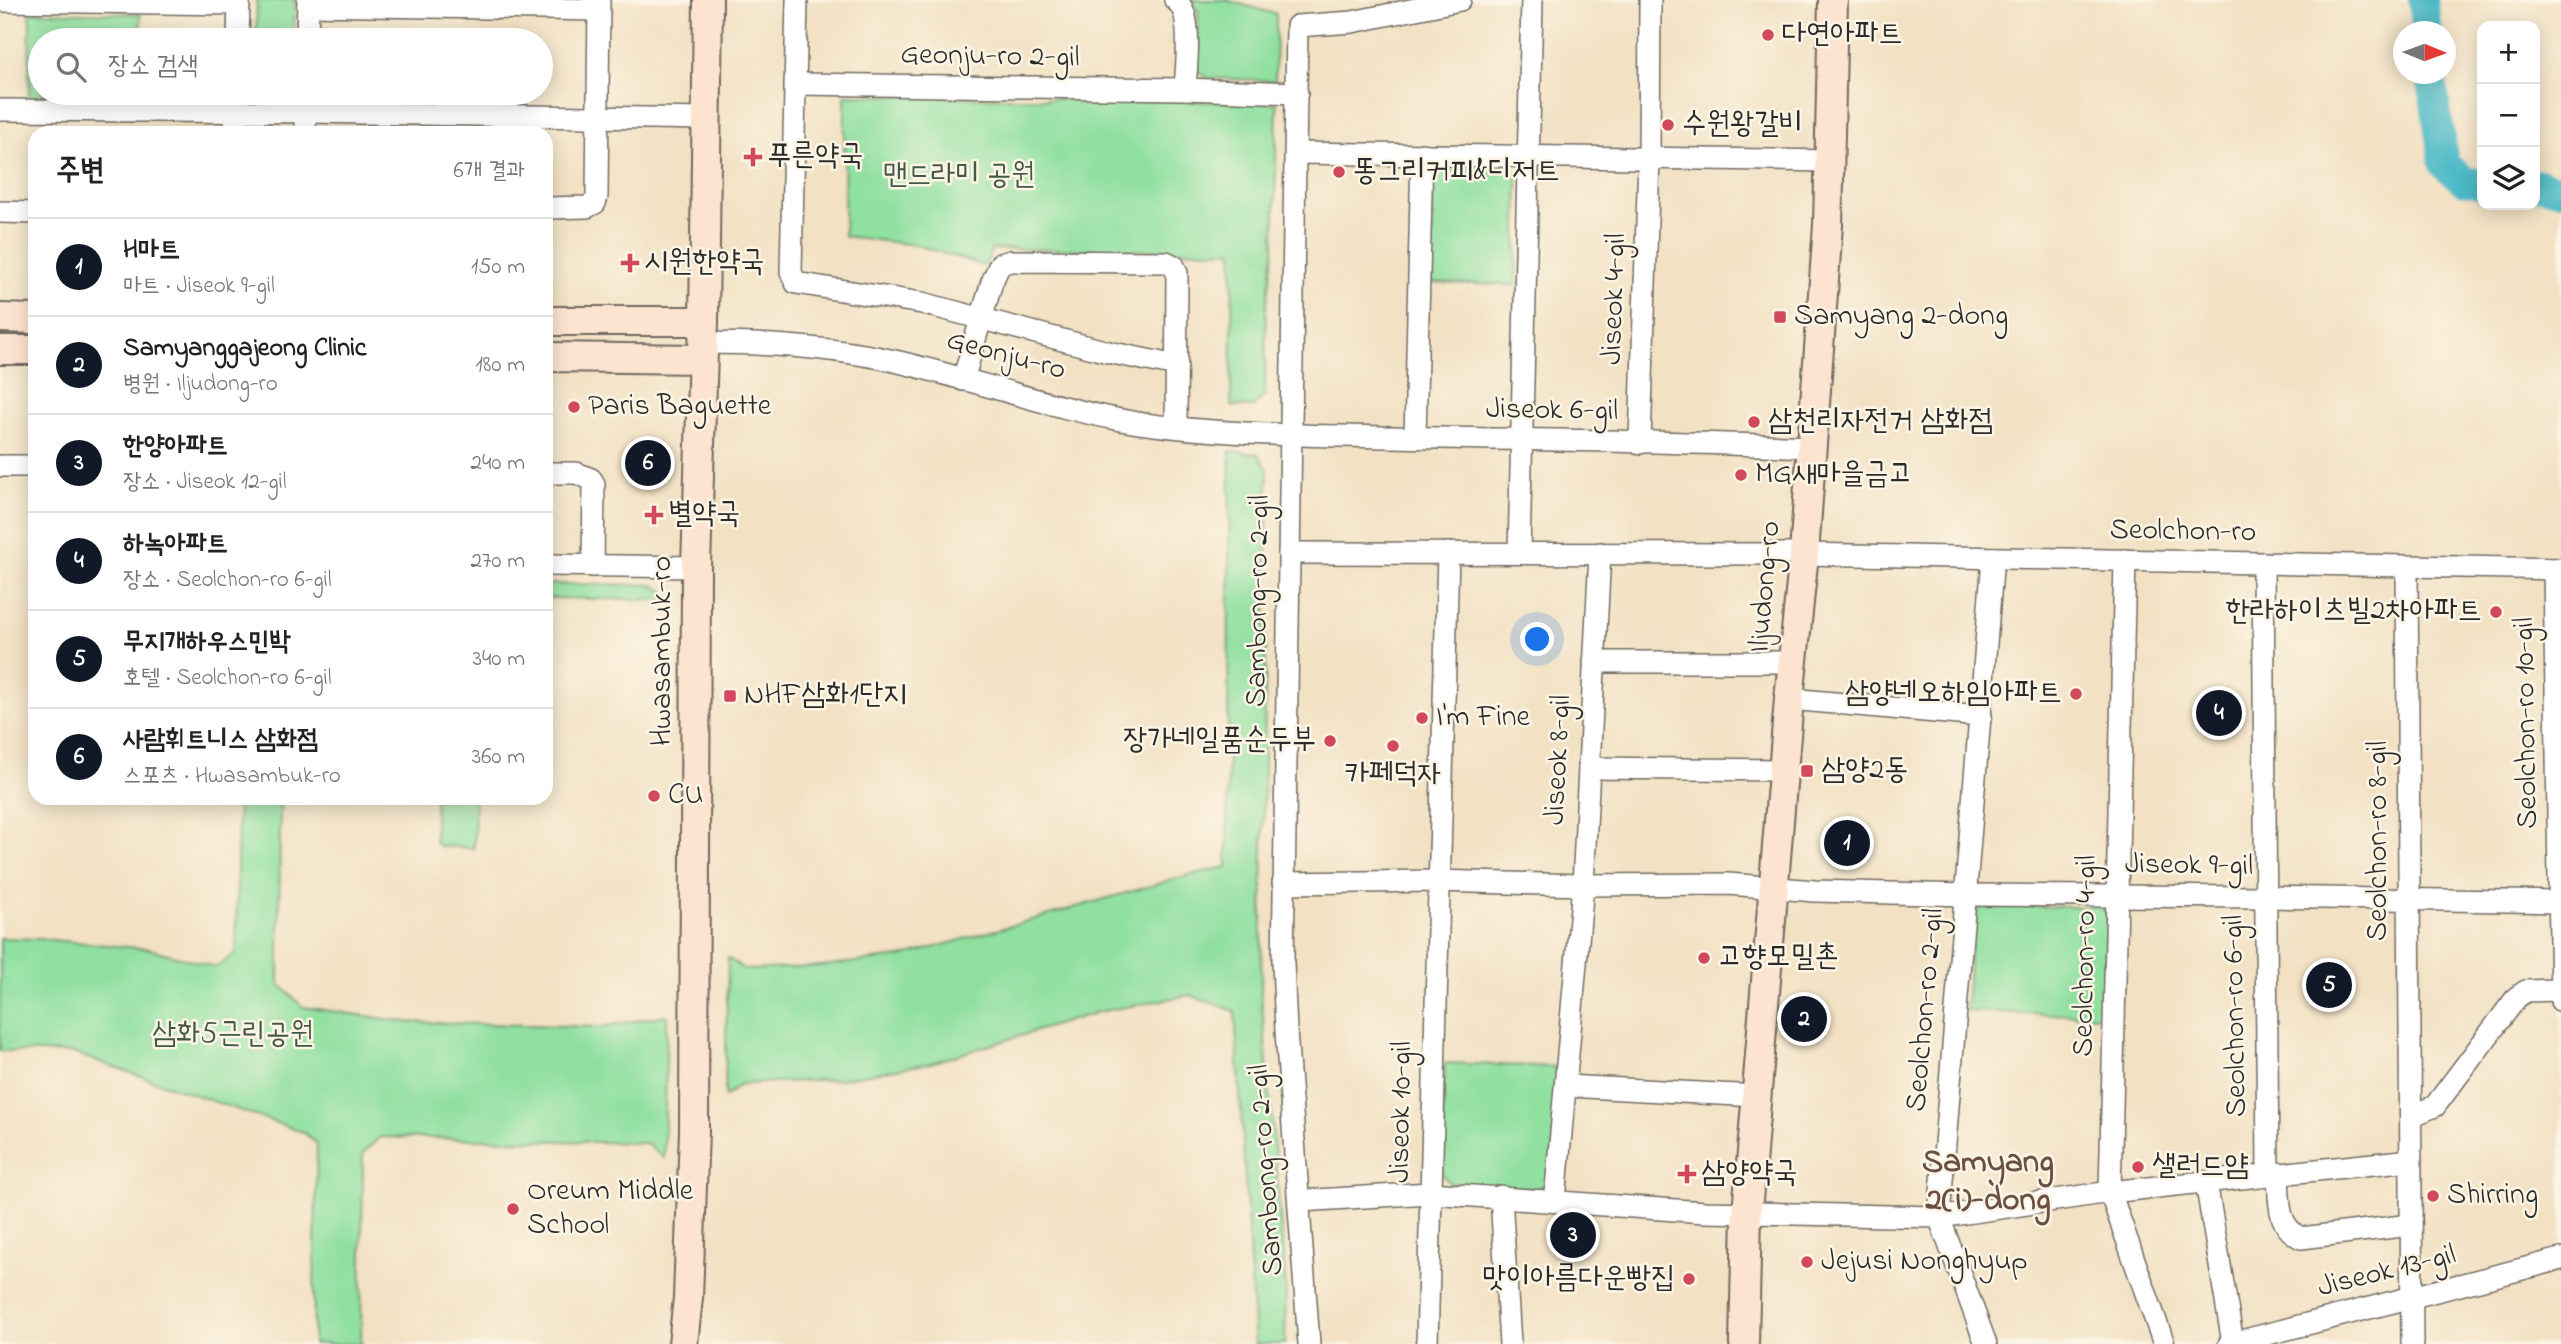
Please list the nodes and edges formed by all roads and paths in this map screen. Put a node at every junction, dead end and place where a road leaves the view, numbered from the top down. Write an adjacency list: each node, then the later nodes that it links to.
1 (708, 0): 21 (street, Hwasambuk-ro)
2 (797, 0): 14 (street)
3 (1175, 0): 15 (street)
4 (1460, 0): 16 (street, Sambong-ro 2-gil)
5 (1532, 0): 24 (street)
6 (1650, 0): 25 (street, Jiseok 4-gil)
7 (1833, 0): 26 (street, Iljudong-ro)
8 (0, 1): 9 (street)
9 (239, 2): 12 (street)
10 (308, 3): 11 (street); 13 (street)
11 (599, 5): 20 (street)
12 (238, 28)
13 (307, 28)
14 (795, 85): 15 (street, Geonju-ro 2-gil); 32 (street)
15 (1185, 89): 16 (street, Geonju-ro 2-gil)
16 (1297, 93): 22 (street, Sambong-ro 2-gil)
17 (0, 110): 19 (street)
18 (306, 112): 19 (street); 20 (street)
19 (236, 113)
20 (598, 118): 21 (street); 27 (street)
21 (708, 119): 35 (street, Hwasambuk-ro)
22 (1296, 152): 23 (street); 43 (street, Sambong-ro 2-gil)
23 (1422, 155): 24 (street); 44 (street)
24 (1529, 156): 25 (street); 45 (street)
25 (1649, 158): 26 (street); 46 (street, Jiseok 4-gil)
26 (1830, 161): 47 (street, Iljudong-ro)
27 (553, 208)
28 (0, 212): 29 (street)
29 (28, 213)
30 (0, 318): 31 (street)
31 (28, 319)
32 (982, 319): 40 (street); 40 (street); 41 (street)
33 (553, 321): 34 (street, Geonju-ro)
34 (576, 321): 35 (street, Geonju-ro); 36 (street)
35 (703, 341): 39 (street, Geonju-ro); 41 (street, Geonju-ro); 62 (street, Hwasambuk-ro)
36 (553, 346)
37 (0, 350): 38 (street)
38 (28, 350)
39 (553, 356)
40 (1177, 366): 42 (street)
41 (963, 380): 42 (street, Geonju-ro)
42 (1176, 427): 43 (street, Geonju-ro)
43 (1291, 435): 44 (street, Jiseok 6-gil); 51 (street, Sambong-ro 2-gil)
44 (1415, 438): 45 (street, Jiseok 6-gil)
45 (1522, 440): 46 (street, Jiseok 6-gil); 53 (street)
46 (1640, 443): 47 (street, Jiseok 6-gil)
47 (1811, 447): 55 (street, Iljudong-ro)
48 (0, 466): 49 (street)
49 (28, 466)
50 (553, 472): 60 (street)
51 (1289, 553): 52 (street); 71 (street, Sambong-ro 2-gil)
52 (1448, 553): 53 (street); 70 (street)
53 (1519, 553): 54 (street)
54 (1600, 553): 55 (street); 64 (street, Jiseok 8-gil)
55 (1804, 554): 56 (street, Seolchon-ro); 65 (street, Iljudong-ro)
56 (1993, 558): 57 (street, Seolchon-ro); 67 (street, Seolchon-ro 2-gil)
57 (2125, 561): 58 (street, Seolchon-ro); 75 (street, Seolchon-ro 4-gil)
58 (2263, 563): 61 (street, Seolchon-ro); 76 (street, Seolchon-ro 6-gil)
59 (553, 565): 60 (street)
60 (593, 566): 62 (street)
61 (2407, 566): 63 (street, Seolchon-ro); 77 (street, Seolchon-ro 8-gil)
62 (696, 567): 97 (street, Hwasambuk-ro)
63 (2557, 569): 78 (street, Seolchon-ro 10-gil)
64 (1594, 662): 65 (street); 68 (street, Jiseok 8-gil)
65 (1793, 662): 66 (street, Iljudong-ro)
66 (1790, 699): 67 (street); 69 (street, Iljudong-ro)
67 (1981, 716): 74 (street, Seolchon-ro 2-gil)
68 (1589, 768): 69 (street); 72 (street, Jiseok 8-gil)
69 (1784, 770): 73 (street, Iljudong-ro)
70 (1437, 881): 71 (street); 72 (street); 87 (street, Jiseok 10-gil)
71 (1283, 883): 90 (street, Sambong-ro 2-gil)
72 (1583, 885): 73 (street); 80 (street)
73 (1775, 888): 74 (street, Jiseok 9-gil); 81 (street, Iljudong-ro)
74 (1966, 895): 75 (street, Jiseok 9-gil); 92 (street, Seolchon-ro 2-gil)
75 (2117, 895): 76 (street, Jiseok 9-gil); 86 (street, Seolchon-ro 4-gil)
76 (2265, 897): 77 (street, Jiseok 9-gil); 84 (street, Seolchon-ro 6-gil)
77 (2409, 901): 78 (street, Jiseok 9-gil); 82 (street, Seolchon-ro 8-gil)
78 (2560, 902): 79 (street, Seolchon-ro 10-gil)
79 (2560, 996): 82 (street)
80 (1566, 1086): 81 (street); 89 (street)
81 (1757, 1096): 91 (street, Iljudong-ro)
82 (2411, 1116): 83 (street, Seolchon-ro 8-gil)
83 (2411, 1160): 84 (street); 93 (street, Seolchon-ro 8-gil)
84 (2273, 1173): 85 (street); 93 (street, Seolchon-ro 6-gil)
85 (2206, 1182): 86 (street); 96 (street)
86 (2110, 1192): 92 (street); 103 (street, Seolchon-ro 4-gil)
87 (1430, 1193): 88 (street); 90 (street); 99 (street, Jiseok 10-gil)
88 (1501, 1196): 89 (street); 100 (street)
89 (1555, 1200): 91 (street)
90 (1300, 1201): 98 (street, Sambong-ro 2-gil)
91 (1747, 1213): 92 (street); 101 (street, Iljudong-ro)
92 (1939, 1217): 102 (street, Seolchon-ro 2-gil)
93 (2411, 1225): 95 (street, Seolchon-ro 8-gil)
94 (2561, 1259): 95 (street, Jiseok 13-gil)
95 (2412, 1296): 96 (street, Jiseok 13-gil); 104 (street, Seolchon-ro 8-gil)
96 (2231, 1343)
97 (683, 1344)
98 (1309, 1344)
99 (1427, 1344)
100 (1510, 1344)
101 (1744, 1344)
102 (1986, 1344)
103 (2164, 1344)
104 (2412, 1344)

